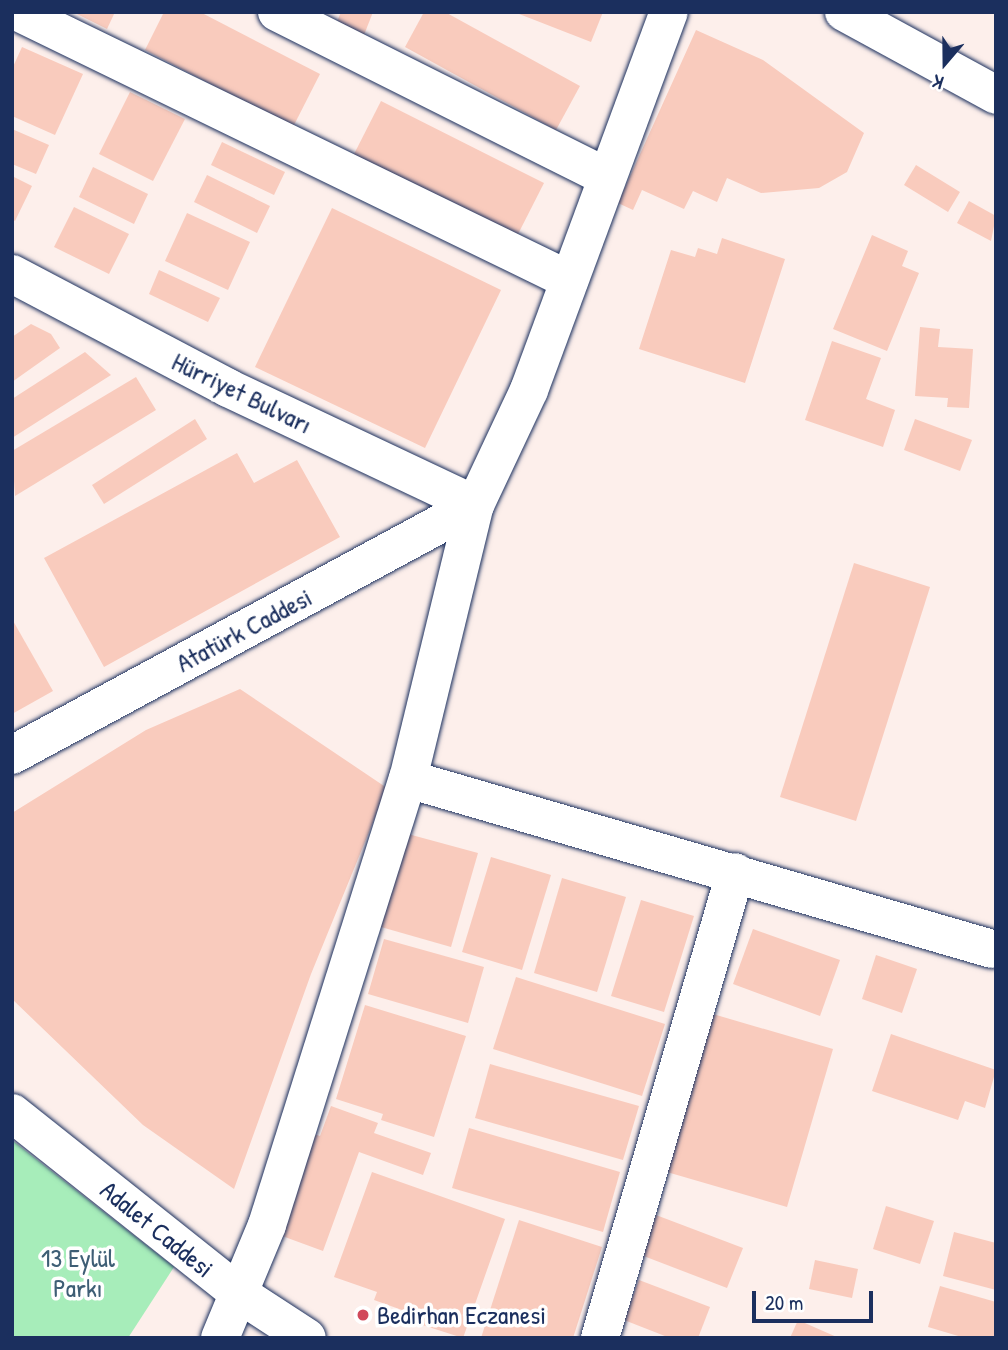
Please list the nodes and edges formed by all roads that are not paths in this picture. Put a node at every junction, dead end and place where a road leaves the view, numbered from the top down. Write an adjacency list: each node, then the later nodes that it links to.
1 (18, 12): 9 (street)
2 (277, 12): 7 (street)
3 (669, 12): 7 (street)
4 (844, 12): 5 (street)
5 (877, 25): 6 (street)
6 (996, 95)
7 (606, 176): 9 (street)
8 (12, 274): 10 (street, Hürriyet Bulvarı)
9 (569, 280): 10 (street)
10 (475, 505): 11 (street, Atatürk Caddesi); 12 (street)
11 (12, 755)
12 (408, 779): 13 (street); 16 (street)
13 (735, 872): 14 (street); 19 (street)
14 (992, 949)
15 (12, 1113): 16 (street, Adalet Caddesi)
16 (238, 1293): 17 (street); 18 (street, Adalet Caddesi)
17 (220, 1338)
18 (307, 1338)
19 (600, 1338)

